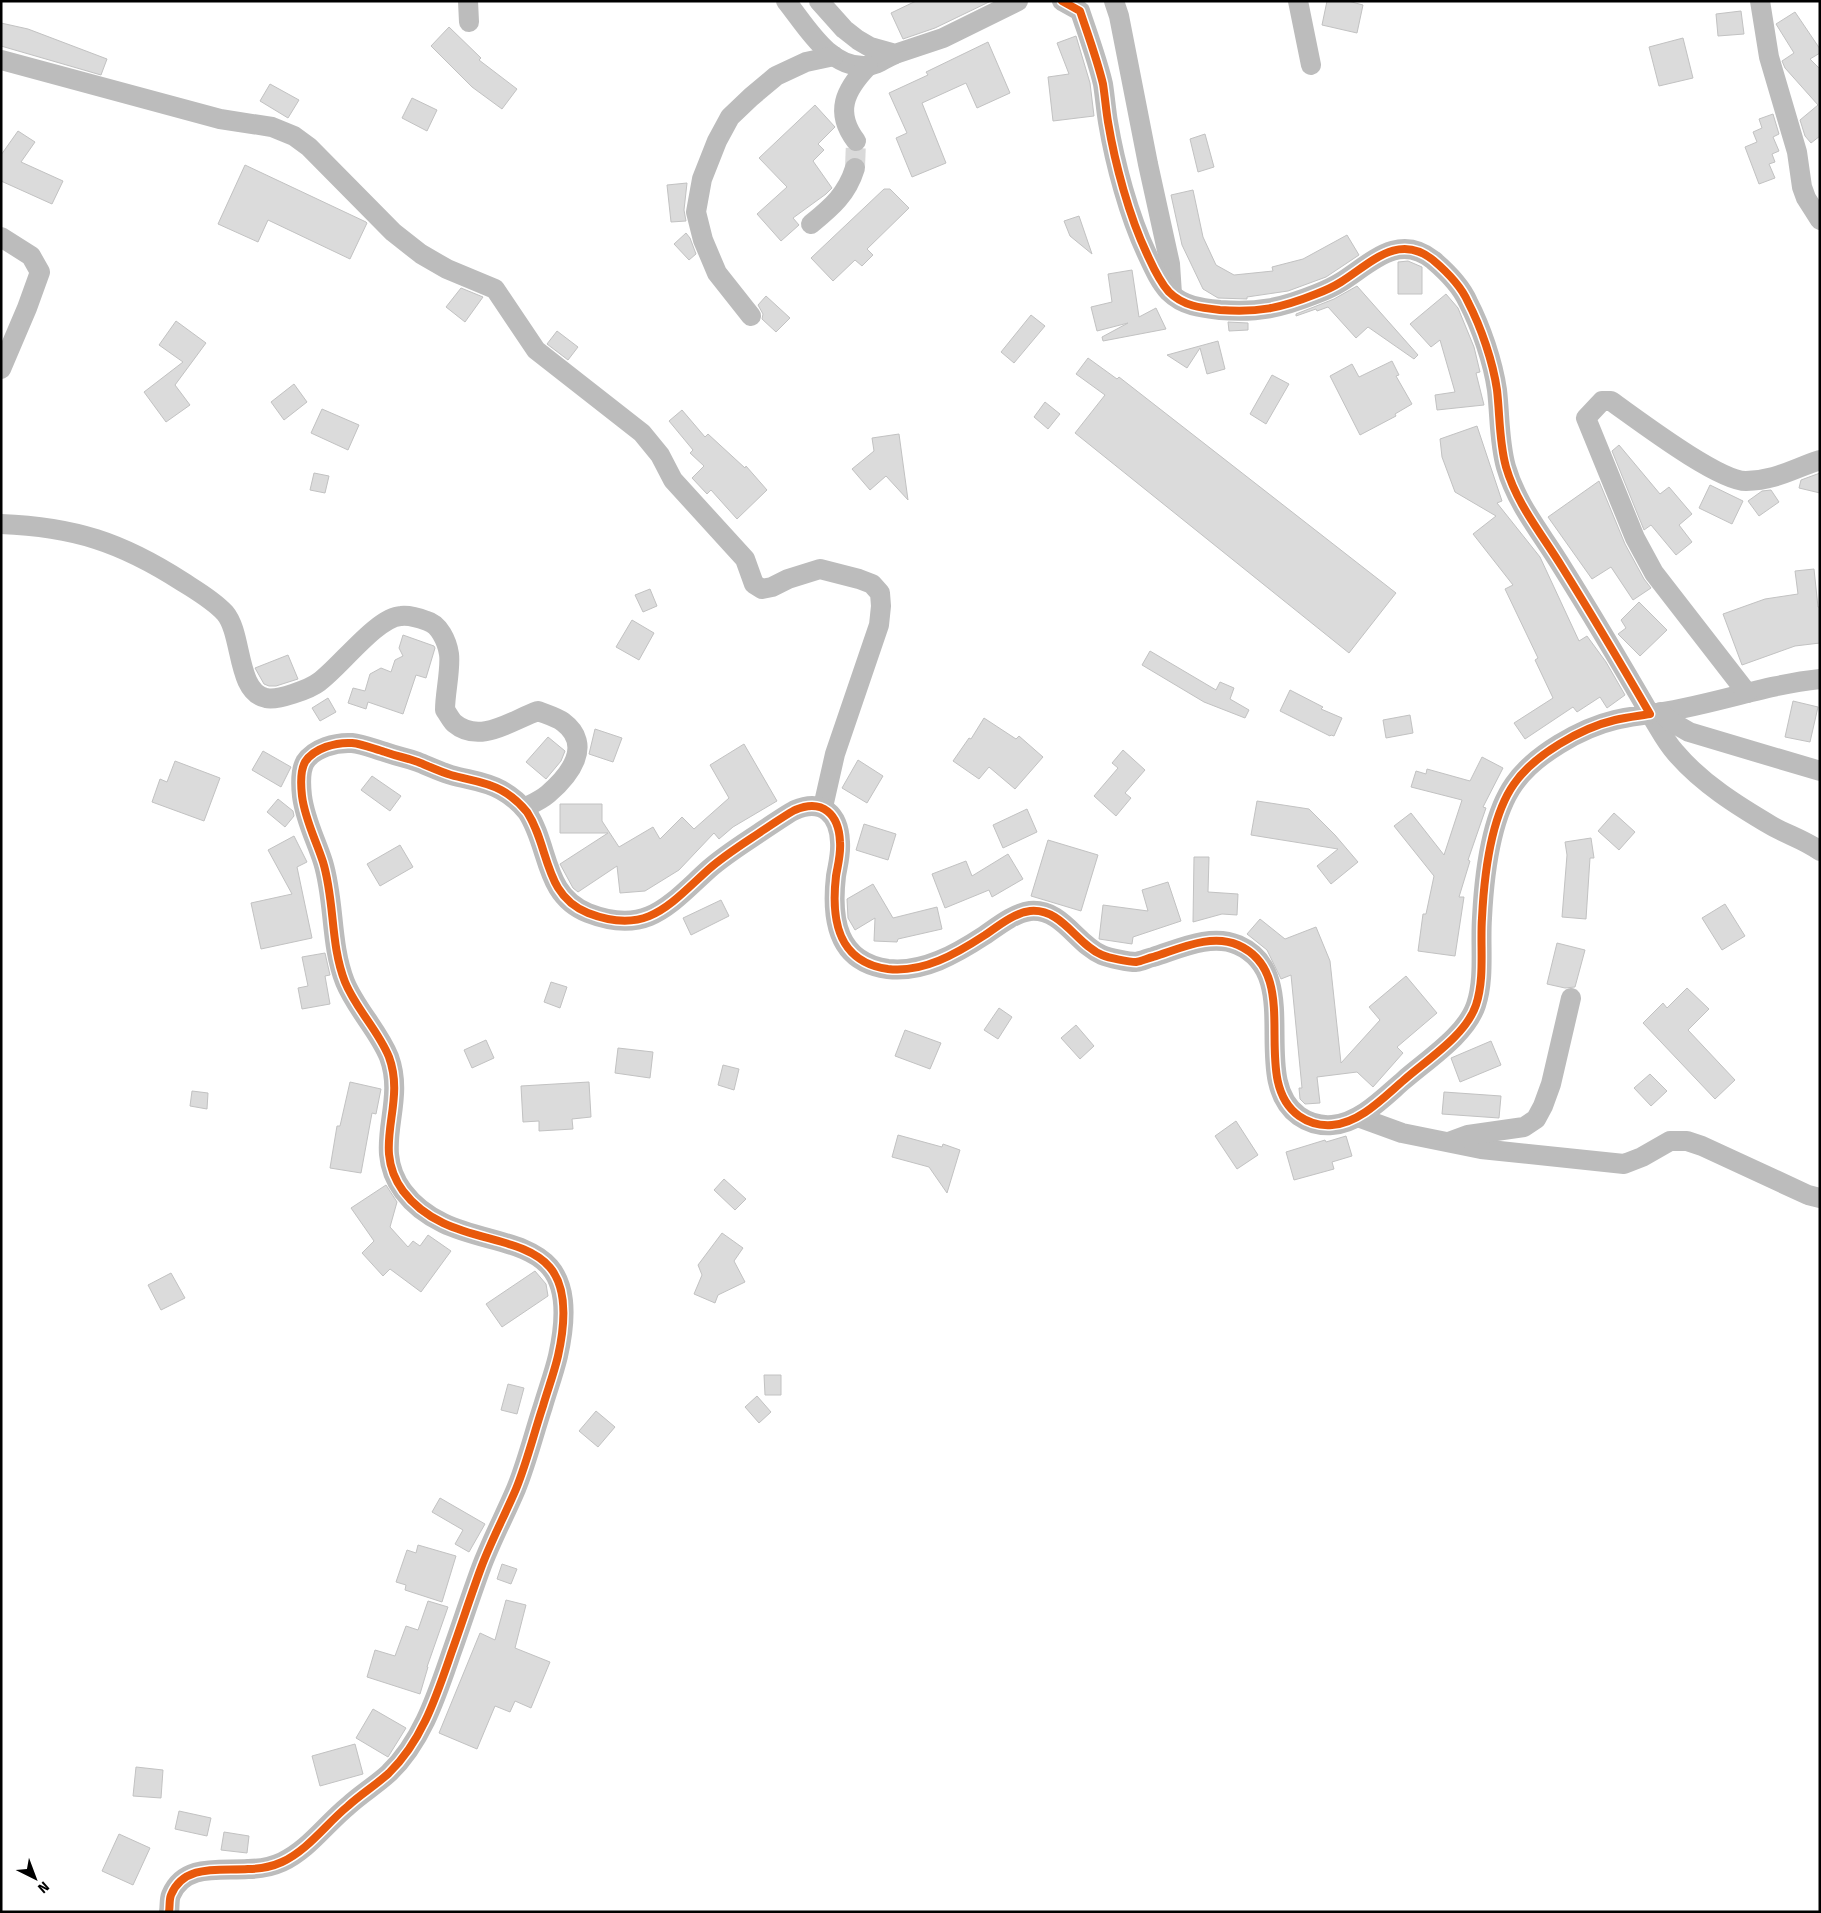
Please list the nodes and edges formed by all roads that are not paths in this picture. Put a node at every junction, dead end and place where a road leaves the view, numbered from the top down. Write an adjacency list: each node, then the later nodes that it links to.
1 (468, 1): 9 (street)
2 (786, 1): 11 (street)
3 (819, 1): 10 (street)
4 (1018, 1): 10 (street)
5 (1062, 1): 20 (street)
6 (1114, 1): 20 (street)
7 (1298, 1): 13 (street)
8 (1760, 1): 17 (street)
9 (469, 22)
10 (895, 54): 14 (street)
11 (834, 56): 14 (street); 21 (street)
12 (1, 60): 29 (street)
13 (1311, 65)
14 (868, 66): 15 (street)
15 (856, 141)
16 (855, 168): 18 (street)
17 (1820, 220)
18 (812, 224)
19 (1, 237): 22 (street)
20 (1172, 294): 27 (street)
21 (752, 316)
22 (1, 369)
23 (1820, 460): 26 (street)
24 (1, 524): 30 (street)
25 (1820, 679): 26 (street)
26 (1747, 693): 27 (street)
27 (1655, 713): 28 (street); 31 (street); 33 (street)
28 (1820, 771)
29 (823, 807): 30 (street); 33 (street)
30 (524, 808): 36 (street)
31 (1820, 851)
32 (1571, 998): 34 (street)
33 (1358, 1117): 34 (street)
34 (1447, 1142): 35 (street)
35 (1820, 1198)
36 (169, 1912)

